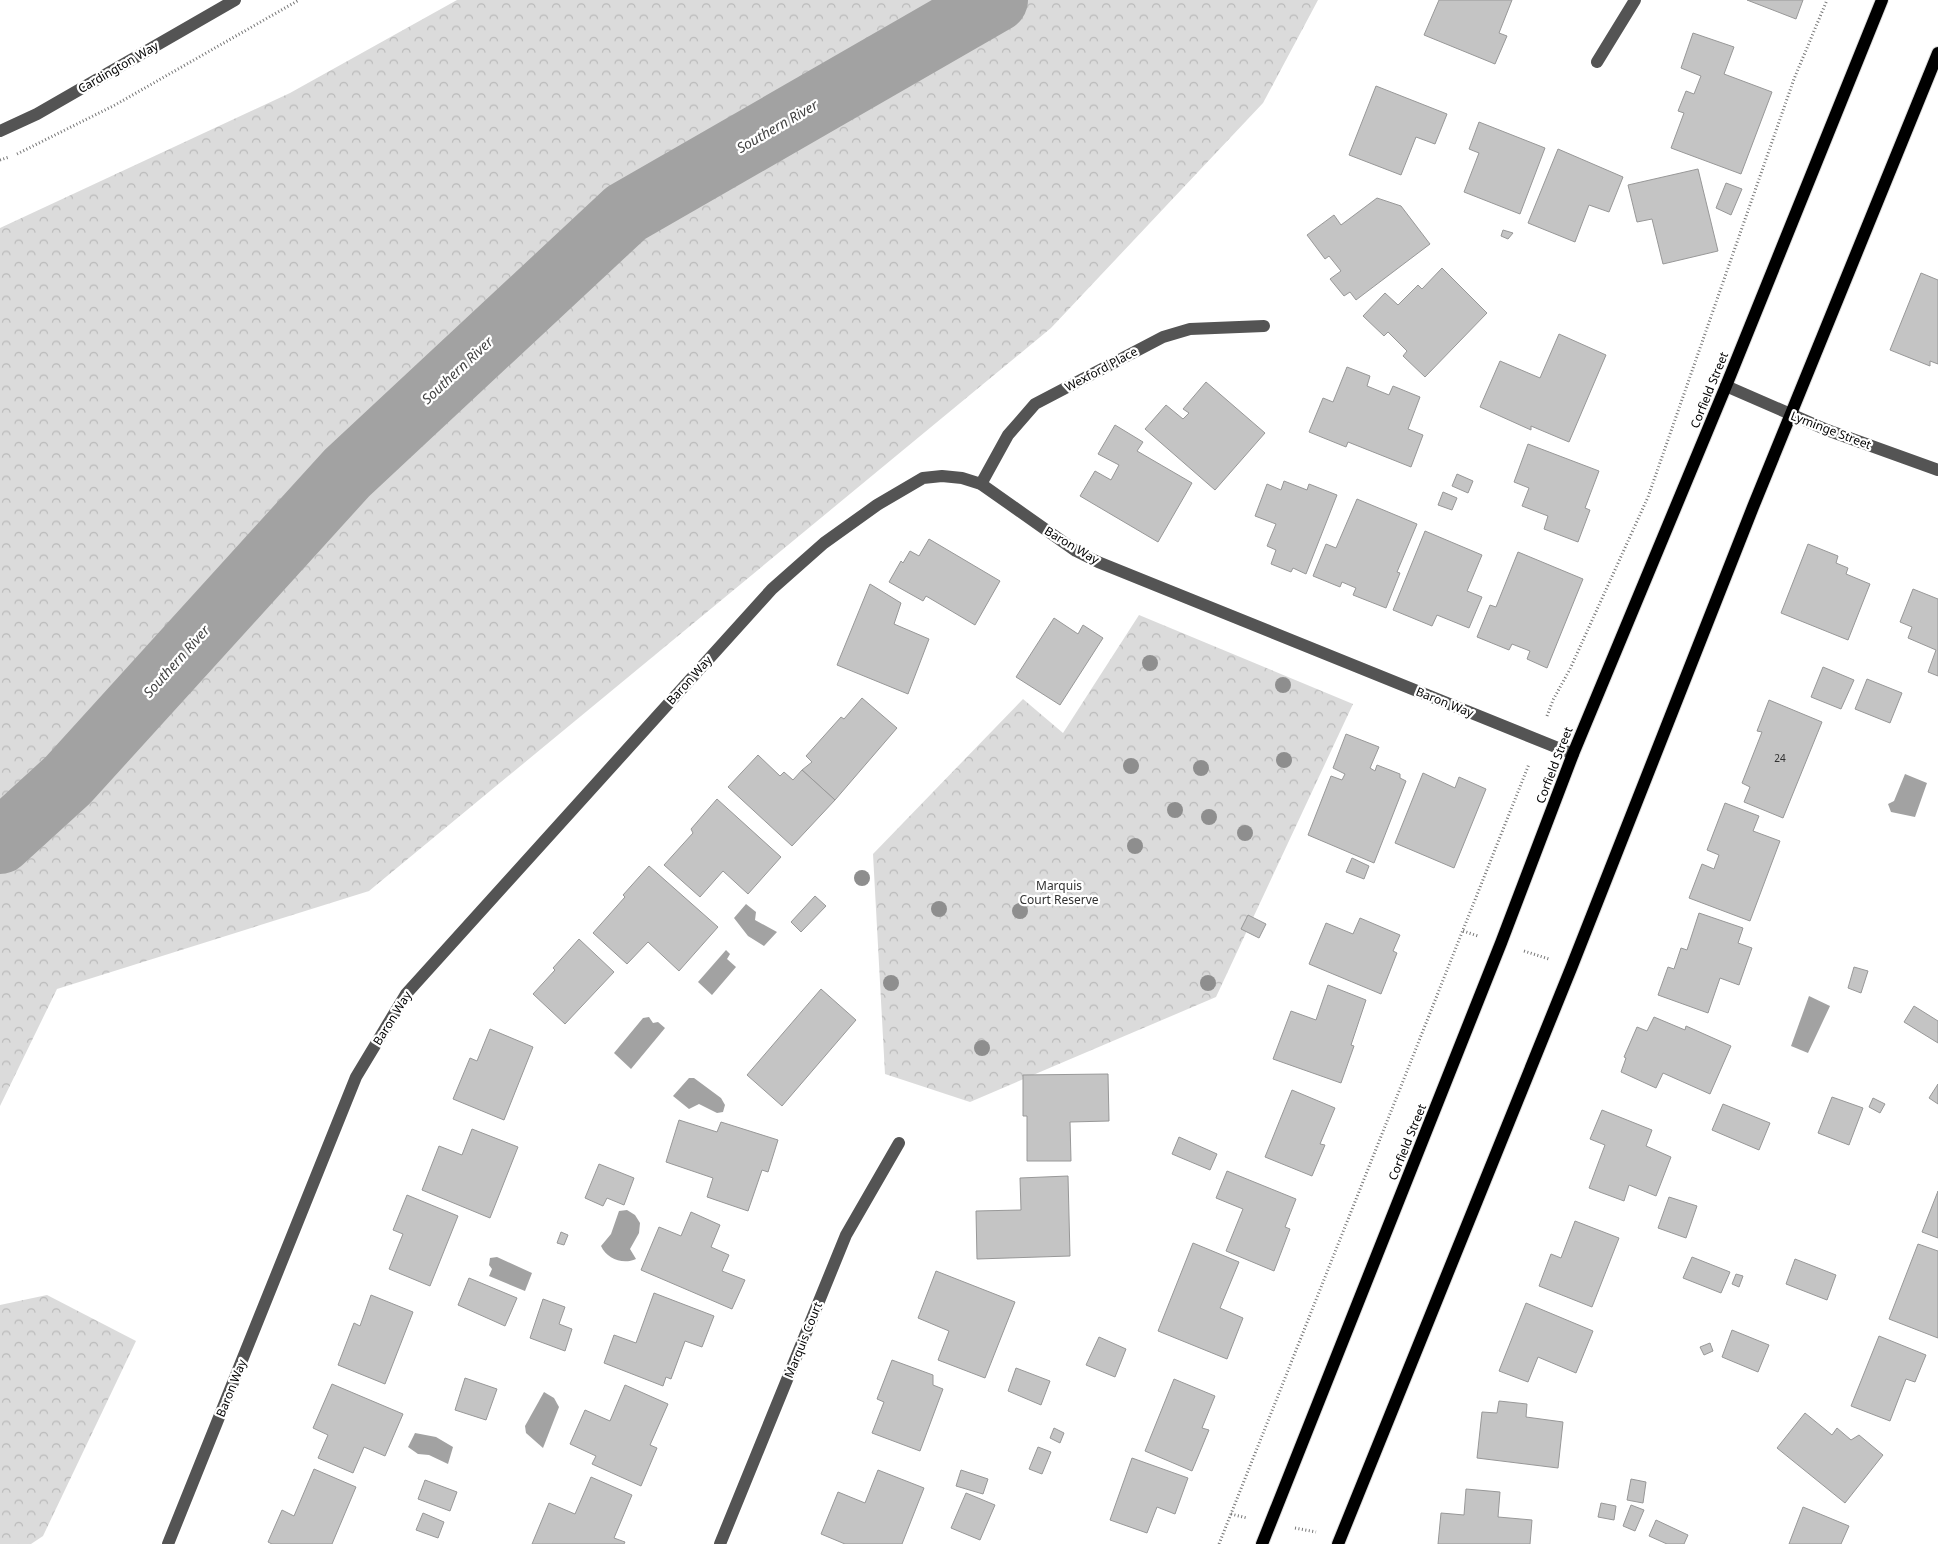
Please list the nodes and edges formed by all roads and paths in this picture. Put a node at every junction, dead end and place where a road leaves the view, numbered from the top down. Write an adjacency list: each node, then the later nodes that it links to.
1 (235, 0): 8 (street, Cardington Way)
2 (299, 0): 9 (path)
3 (1635, 0): 7 (street)
4 (1827, 0): 15 (path)
5 (1882, 0): 11 (main road, Corfield Street)
6 (1938, 53): 12 (main road)
7 (1597, 62)
8 (0, 131)
9 (0, 160)
10 (1264, 326): 14 (street, Wexford Place)
11 (1726, 386): 12 (street, Lyminge Street); 16 (main road, Corfield Street)
12 (1791, 415): 13 (street, Lyminge Street); 19 (main road)
13 (1938, 470)
14 (981, 484): 15 (street, Baron Way); 24 (street, Baron Way)
15 (1538, 740): 16 (street, Baron Way); 17 (path)
16 (1573, 754): 18 (main road, Corfield Street)
17 (1462, 931): 18 (path); 21 (path)
18 (1501, 943): 19 (path); 22 (main road, Corfield Street)
19 (1572, 966): 23 (main road)
20 (899, 1143): 25 (street, Marquis Court)
21 (1231, 1514): 22 (path); 26 (path)
22 (1271, 1523): 23 (path); 27 (main road, Corfield Street)
23 (1340, 1540)
24 (168, 1544)
25 (720, 1544)
26 (1219, 1544)
27 (1262, 1544)

